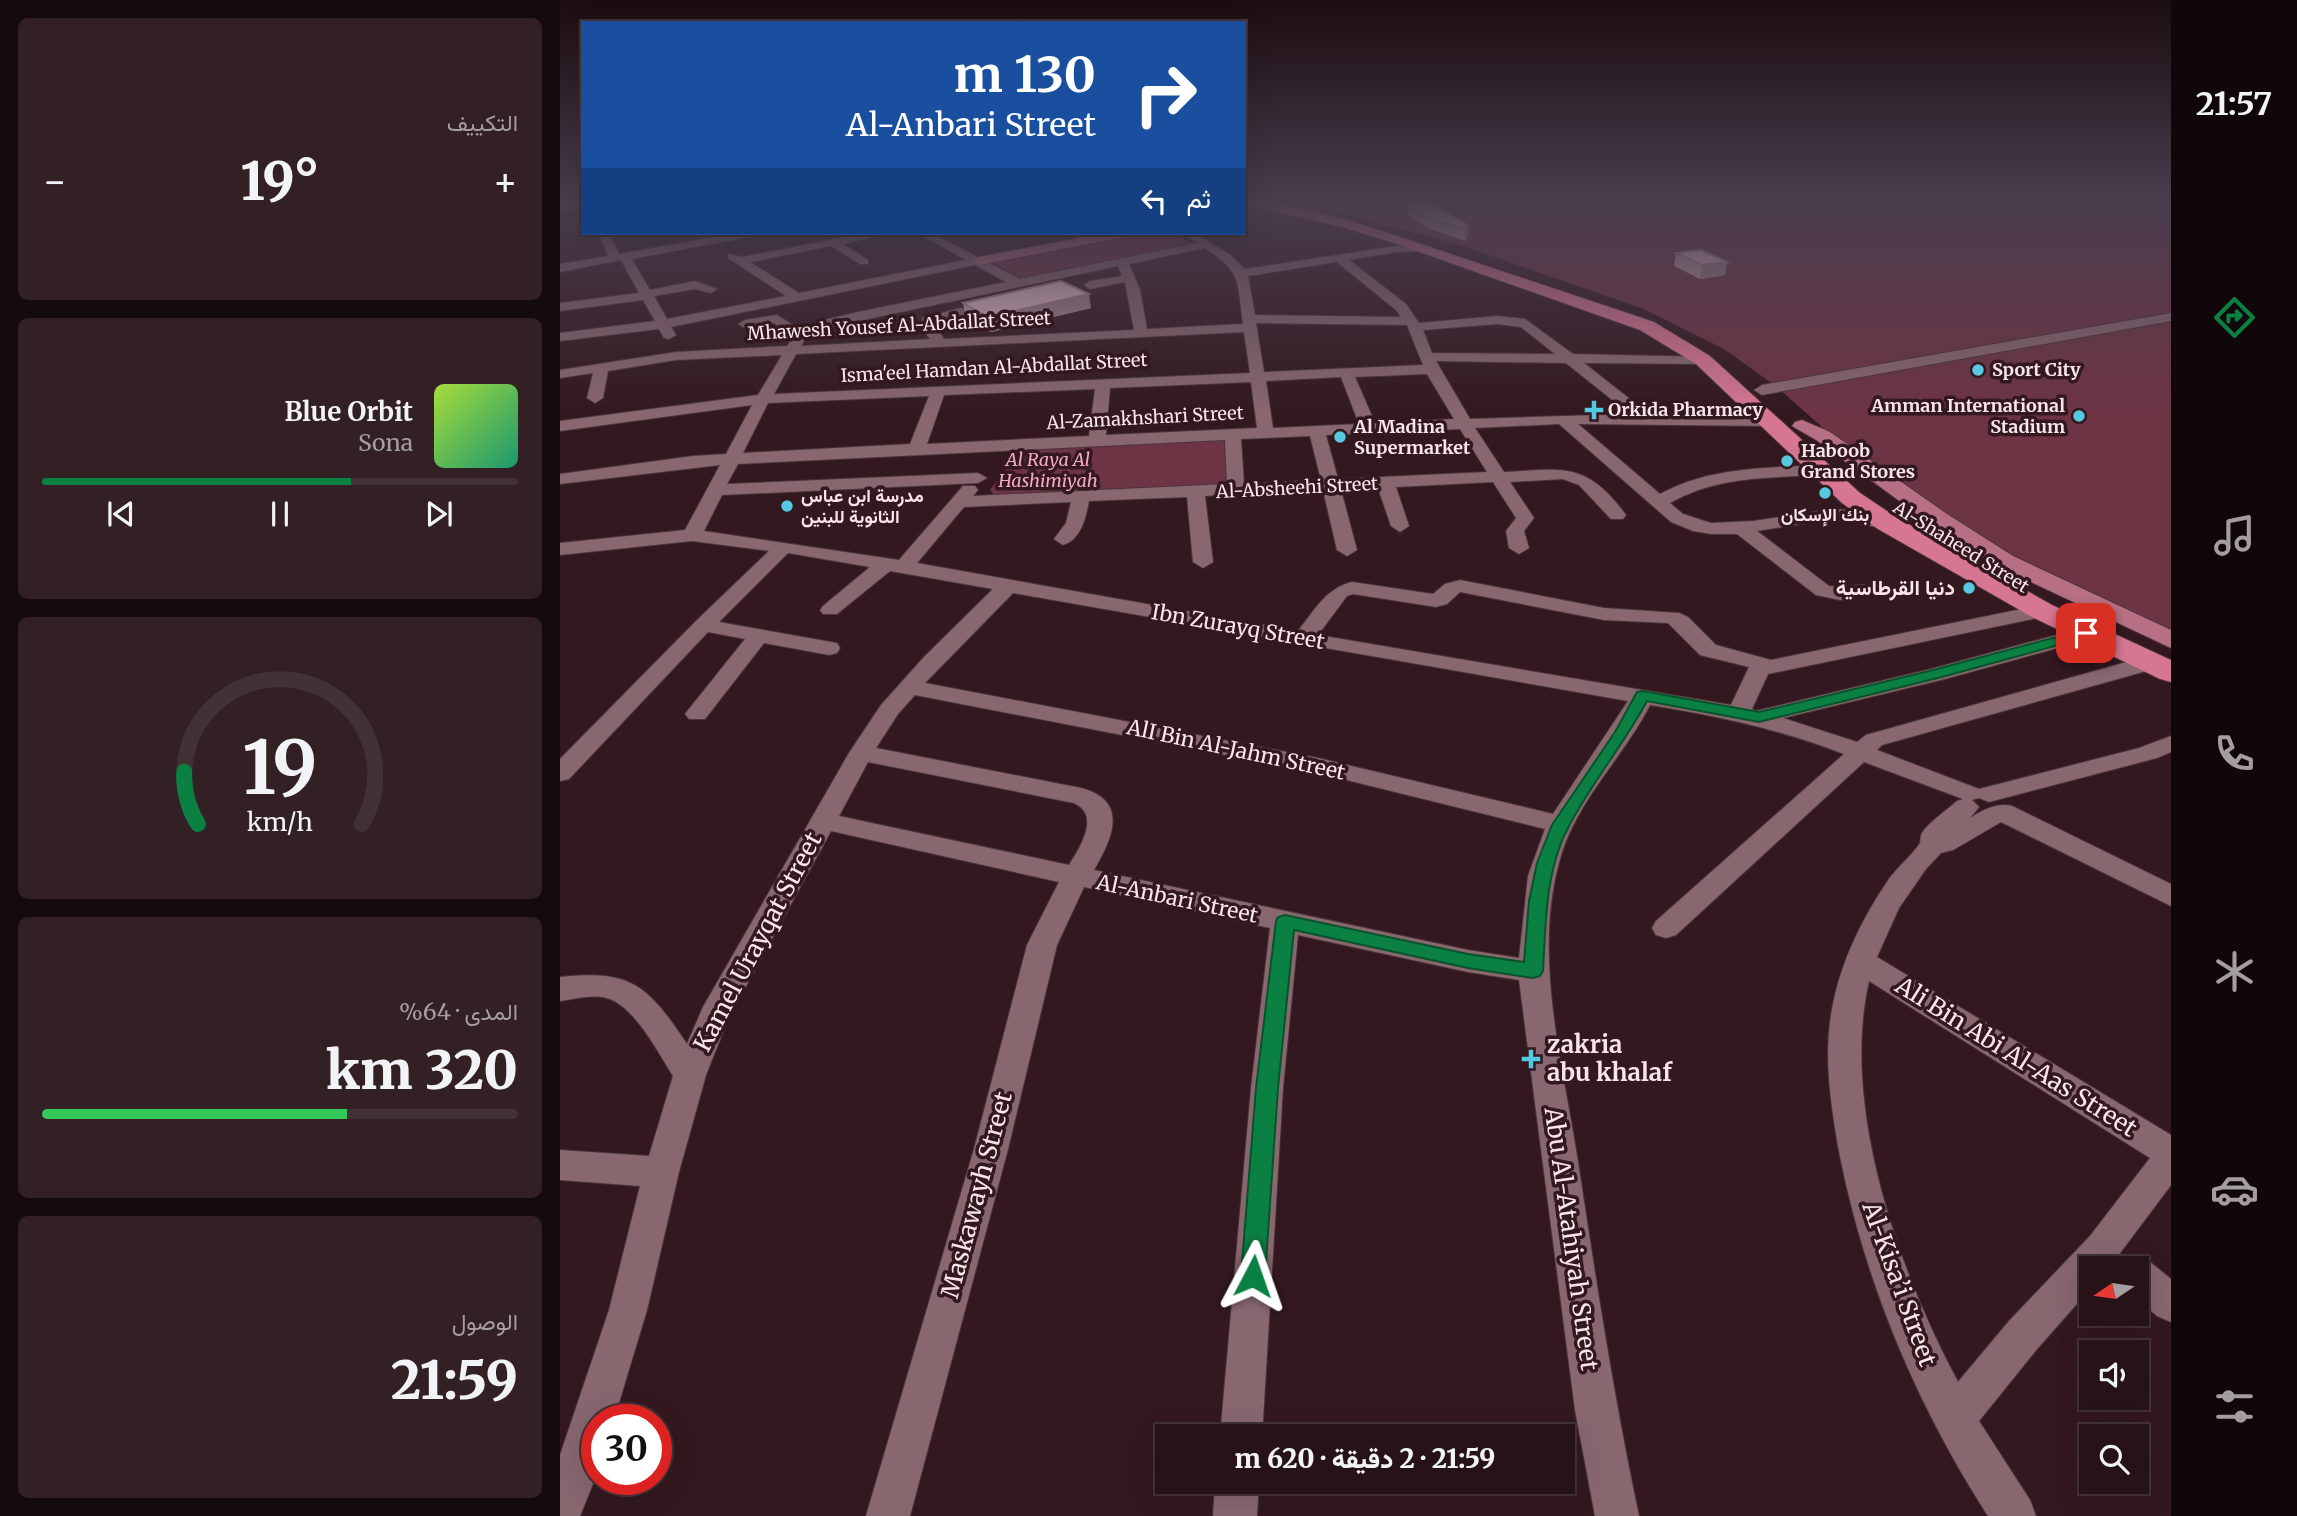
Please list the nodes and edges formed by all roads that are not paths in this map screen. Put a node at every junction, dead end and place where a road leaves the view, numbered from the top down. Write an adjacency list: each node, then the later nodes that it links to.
1 (630, 271): 19 (street)
2 (755, 271): 20 (street)
3 (929, 271): 20 (street)
4 (1000, 271): 13 (street)
5 (1127, 271): 6 (street); 13 (street); 15 (street); 31 (street)
6 (1130, 271)
7 (1240, 271): 12 (street)
8 (1258, 271): 12 (street)
9 (1356, 271): 30 (street)
10 (1489, 271): 38 (highway, Al-Shaheed Street)
11 (1517, 271): 48 (highway, Al-Shaheed Street)
12 (1242, 273): 28 (street)
13 (1024, 282): 17 (street); 18 (street)
14 (951, 284): 18 (street)
15 (1078, 287)
16 (711, 289): 19 (street)
17 (1045, 289)
18 (967, 294): 24 (street)
19 (648, 295): 22 (street); 25 (street)
20 (796, 297): 25 (street)
21 (870, 302): 24 (street)
22 (560, 307)
23 (974, 309): 34 (street)
24 (883, 311): 32 (street)
25 (661, 317): 27 (street); 33 (street); 36 (street)
26 (2171, 317): 48 (street, Al-Zamakhshari Street)
27 (569, 322)
28 (1250, 323): 30 (street, Mhawesh Yousef Al-Abdallat Street); 31 (street, Mhawesh Yousef Al-Abdallat Street); 43 (street)
29 (745, 324): 32 (street)
30 (1413, 324): 37 (street, Mhawesh Yousef Al-Abdallat Street); 39 (street)
31 (1141, 332): 34 (street, Mhawesh Yousef Al-Abdallat Street)
32 (800, 336): 35 (street)
33 (560, 337)
34 (940, 343): 35 (street, Mhawesh Yousef Al-Abdallat Street)
35 (790, 352): 36 (street, Mhawesh Yousef Al-Abdallat Street); 47 (street)
36 (676, 356): 40 (street, Mhawesh Yousef Al-Abdallat Street)
37 (1573, 359): 38 (street, Isma'eel Hamdan Al-Abdallat Street); 39 (street, Isma'eel Hamdan Al-Abdallat Street); 49 (street, Mhawesh Yousef Al-Abdallat Street)
38 (1703, 360): 48 (highway, Al-Shaheed Street)
39 (1430, 363): 41 (street, Isma'eel Hamdan Al-Abdallat Street); 51 (street)
40 (601, 368): 42 (street, Mhawesh Yousef Al-Abdallat Street); 46 (street)
41 (1346, 372): 43 (street, Isma'eel Hamdan Al-Abdallat Street); 53 (street)
42 (560, 374)
43 (1258, 375): 44 (street, Isma'eel Hamdan Al-Abdallat Street); 55 (street)
44 (1103, 382): 45 (street, Isma'eel Hamdan Al-Abdallat Street); 57 (street)
45 (939, 389): 47 (street, Isma'eel Hamdan Al-Abdallat Street); 59 (street)
46 (595, 398)
47 (763, 399): 52 (street, Isma'eel Hamdan Al-Abdallat Street); 60 (street)
48 (1776, 410): 49 (street, Al-Zamakhshari Street); 61 (highway, Al-Shaheed Street); 93 (main road); 95 (highway, Al-Shaheed Street)
49 (1644, 418): 50 (street, Al-Zamakhshari Street)
50 (1563, 419): 51 (street, Al-Zamakhshari Street); 72 (street)
51 (1466, 423): 53 (street, Al-Zamakhshari Street); 63 (street)
52 (560, 426)
53 (1369, 429): 54 (street, Al-Zamakhshari Street)
54 (1317, 431): 55 (street, Al-Zamakhshari Street); 66 (street)
55 (1266, 433): 56 (street, Al-Zamakhshari Street)
56 (1233, 434): 57 (street, Al-Zamakhshari Street); 68 (street)
57 (1097, 442): 58 (street, Al-Zamakhshari Street)
58 (1003, 445): 59 (street, Al-Zamakhshari Street); 62 (street)
59 (917, 449): 60 (street, Al-Zamakhshari Street)
60 (732, 458): 64 (street, Al-Zamakhshari Street); 67 (street)
61 (1820, 470): 72 (street); 73 (highway, Al-Shaheed Street)
62 (978, 478): 67 (street); 71 (street)
63 (1498, 478): 65 (street, Al-Absheehi Street); 74 (street, Al-Absheehi Street); 80 (street)
64 (560, 479)
65 (1385, 484): 66 (street, Al-Absheehi Street); 75 (street)
66 (1329, 486): 68 (street, Al-Absheehi Street); 82 (street)
67 (716, 490): 77 (street)
68 (1236, 491): 69 (street, Al-Absheehi Street)
69 (1196, 493): 70 (street, Al-Absheehi Street); 83 (street)
70 (1081, 497): 71 (street, Al-Absheehi Street); 78 (street)
71 (961, 502): 84 (street)
72 (1659, 502): 76 (street)
73 (1842, 506): 76 (street); 88 (highway, Al-Shaheed Street)
74 (1616, 515)
75 (1400, 526)
76 (1738, 526): 86 (street)
77 (692, 535): 79 (street, Ibn Zurayq Street); 81 (street, Ibn Zurayq Street)
78 (1063, 539)
79 (784, 547): 84 (street, Ibn Zurayq Street); 89 (street)
80 (1519, 548)
81 (560, 550)
82 (1347, 550)
83 (1203, 562)
84 (895, 565): 85 (street, Ibn Zurayq Street); 87 (street)
85 (1007, 587): 92 (street, Ibn Zurayq Street); 97 (street, Kamel Urayqat Street)
86 (1865, 590)
87 (830, 610)
88 (2042, 611): 90 (highway, Al-Shaheed Street); 96 (street)
89 (703, 625): 91 (street); 106 (street)
90 (2086, 633): 95 (highway, Al-Shaheed Street); 100 (street)
91 (759, 635): 94 (street); 99 (street)
92 (1304, 638): 96 (street); 98 (street, Ibn Zurayq Street)
93 (2171, 640)
94 (829, 648)
95 (2167, 666): 102 (street)
96 (1760, 669): 100 (street)
97 (909, 687): 103 (street, Kamel Urayqat Street); 109 (street, AlI Bin Al-Jahm Street)
98 (1643, 695): 100 (street, Ibn Zurayq Street); 109 (street, Abu Al-Atahiyah Street)
99 (696, 715)
100 (1749, 715): 102 (street, Ibn Zurayq Street)
101 (2171, 743): 104 (street, Al-Kisa’i Street)
102 (1860, 751): 107 (street, Ibn Zurayq Street); 113 (street)
103 (861, 752): 108 (street, Kamel Urayqat Street); 110 (street, Maskawayh Street)
104 (2148, 753): 105 (street); 107 (street, Al-Kisa’i Street)
105 (2171, 762)
106 (560, 773)
107 (1984, 805): 111 (street, Ibn Zurayq Street); 114 (street, Al-Kisa’i Street)
108 (823, 821): 110 (street, Al-Anbari Street); 117 (street, Kamel Urayqat Street)
109 (1561, 825): 115 (street, Abu Al-Atahiyah Street)
110 (1075, 877): 112 (street, Al-Anbari Street); 129 (street, Maskawayh Street)
111 (2171, 896)
112 (1285, 921): 115 (street, Al-Anbari Street); 126 (street)
113 (1665, 928)
114 (1862, 962): 118 (street, Ali Bin Abi Al-Aas Street); 125 (street, Al-Kisa’i Street)
115 (1533, 971): 131 (street, Abu Al-Atahiyah Street)
116 (560, 989): 117 (street)
117 (690, 1075): 120 (street, Kamel Urayqat Street)
118 (2171, 1155): 121 (street)
119 (560, 1165): 120 (street)
120 (661, 1172): 128 (street, Kamel Urayqat Street)
121 (2117, 1256)
122 (2149, 1285): 124 (street)
123 (2079, 1289): 125 (street)
124 (2171, 1303)
125 (1954, 1419): 132 (street, Al-Kisa’i Street)
126 (1242, 1424)
127 (1236, 1494): 130 (street)
128 (560, 1512)
129 (888, 1516)
130 (1235, 1516)
131 (1617, 1516)
132 (2014, 1516)

